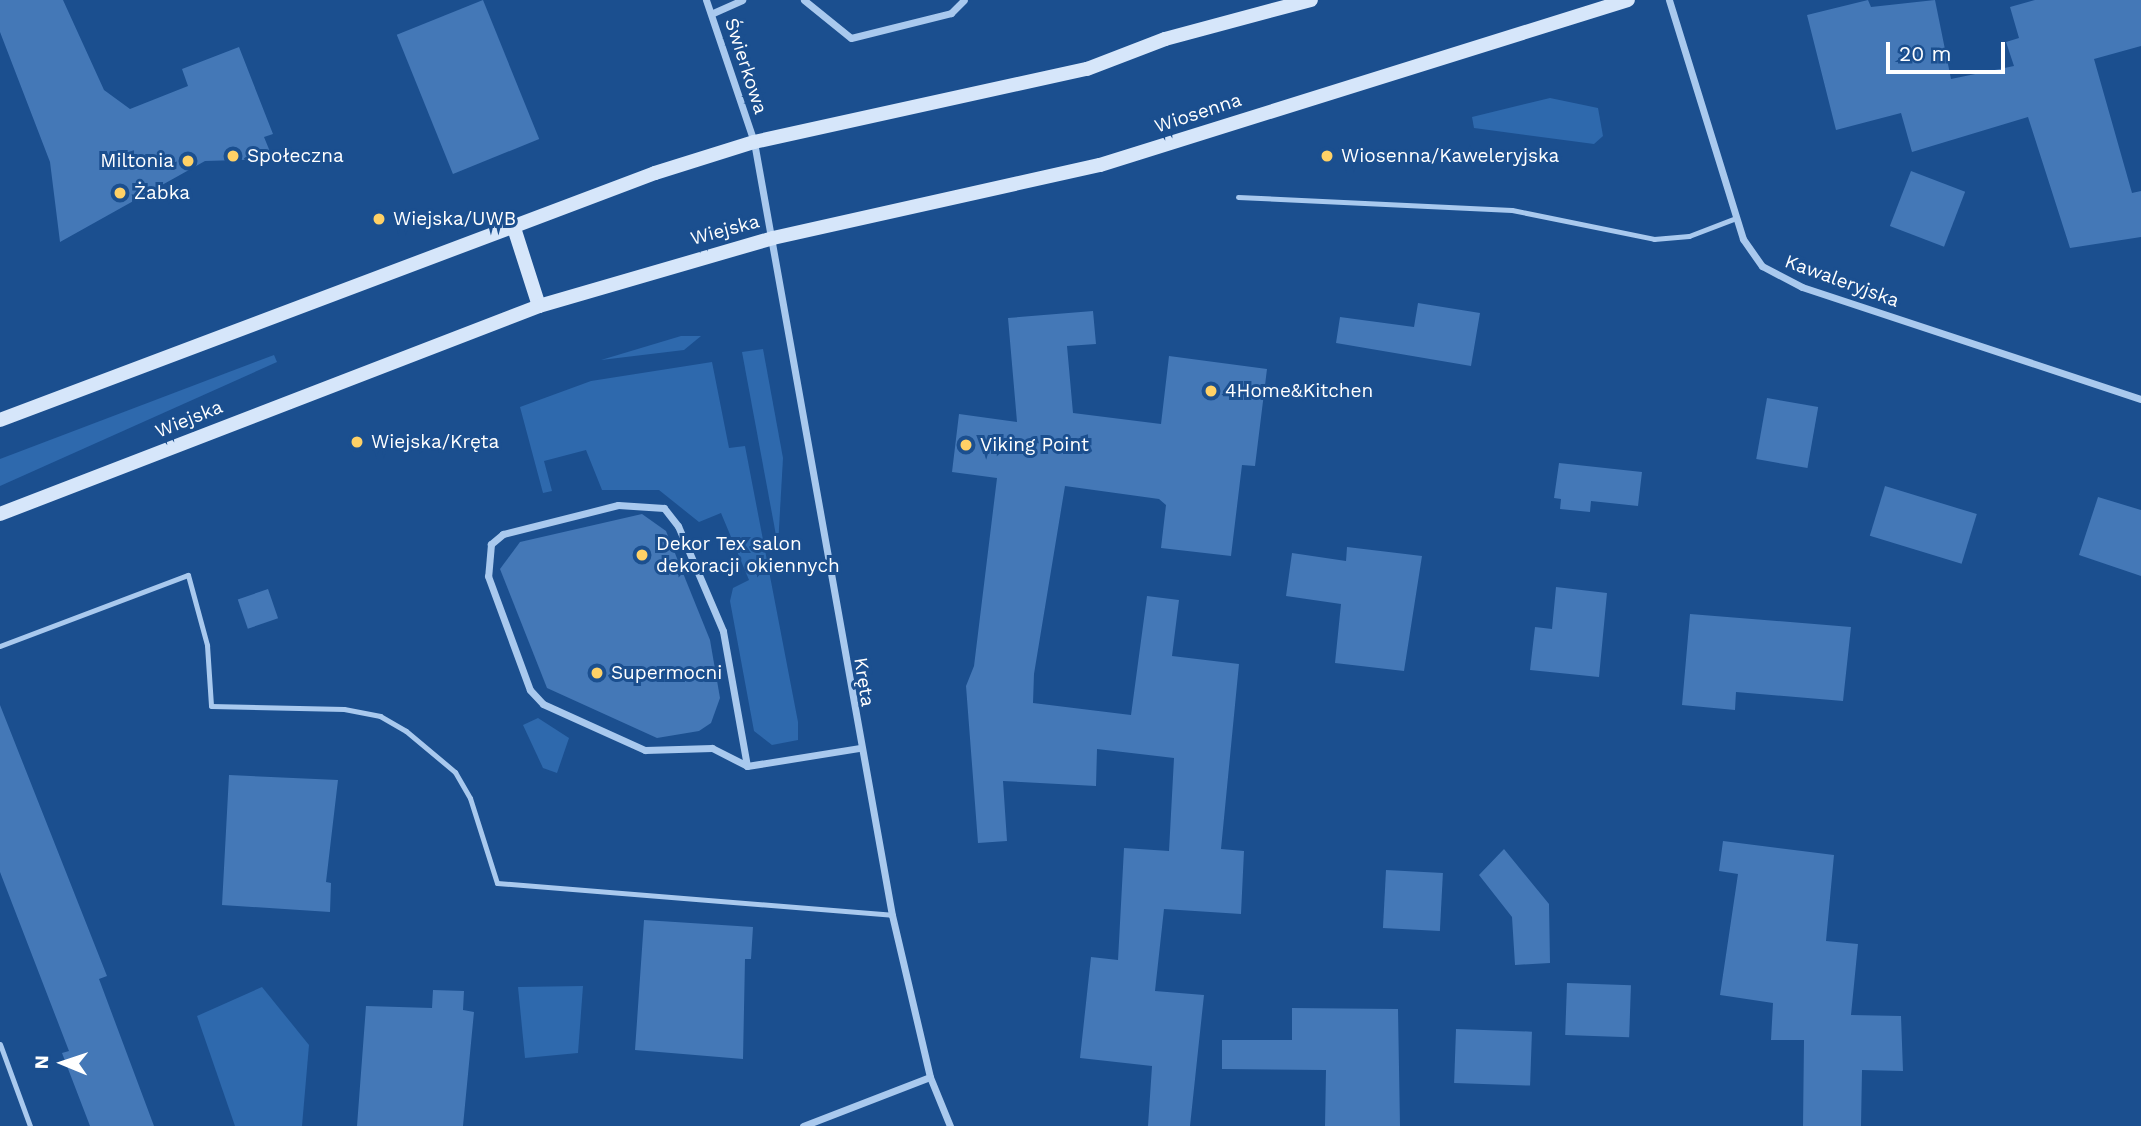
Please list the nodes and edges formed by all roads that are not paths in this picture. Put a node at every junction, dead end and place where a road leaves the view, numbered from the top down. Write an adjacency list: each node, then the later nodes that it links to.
1 (706, 0): 8 (street, Świerkowa)
2 (741, 0): 8 (street)
3 (804, 0): 4 (street)
4 (964, 0)
5 (1311, 0): 9 (main road)
6 (1628, 0): 13 (main road, Wiosenna)
7 (1669, 0): 11 (street, Kawaleryjska)
8 (713, 13): 9 (street, Świerkowa)
9 (754, 142): 12 (main road); 13 (street, Wiejska)
10 (1238, 197): 11 (lane)
11 (1735, 218): 15 (street, Kawaleryjska)
12 (514, 228): 14 (main road); 16 (main road)
13 (773, 238): 14 (main road, Wiejska); 19 (street, Kręta)
14 (539, 306): 17 (main road, Wiejska)
15 (2141, 399)
16 (0, 420)
17 (0, 514)
18 (0, 646): 21 (lane)
19 (859, 748): 20 (street); 21 (street, Kręta)
20 (747, 766): 20 (street)
21 (892, 915): 23 (street, Kręta)
22 (0, 1044): 24 (lane)
23 (930, 1077): 25 (street); 26 (street, Kręta)
24 (30, 1126)
25 (803, 1126)
26 (950, 1126)

